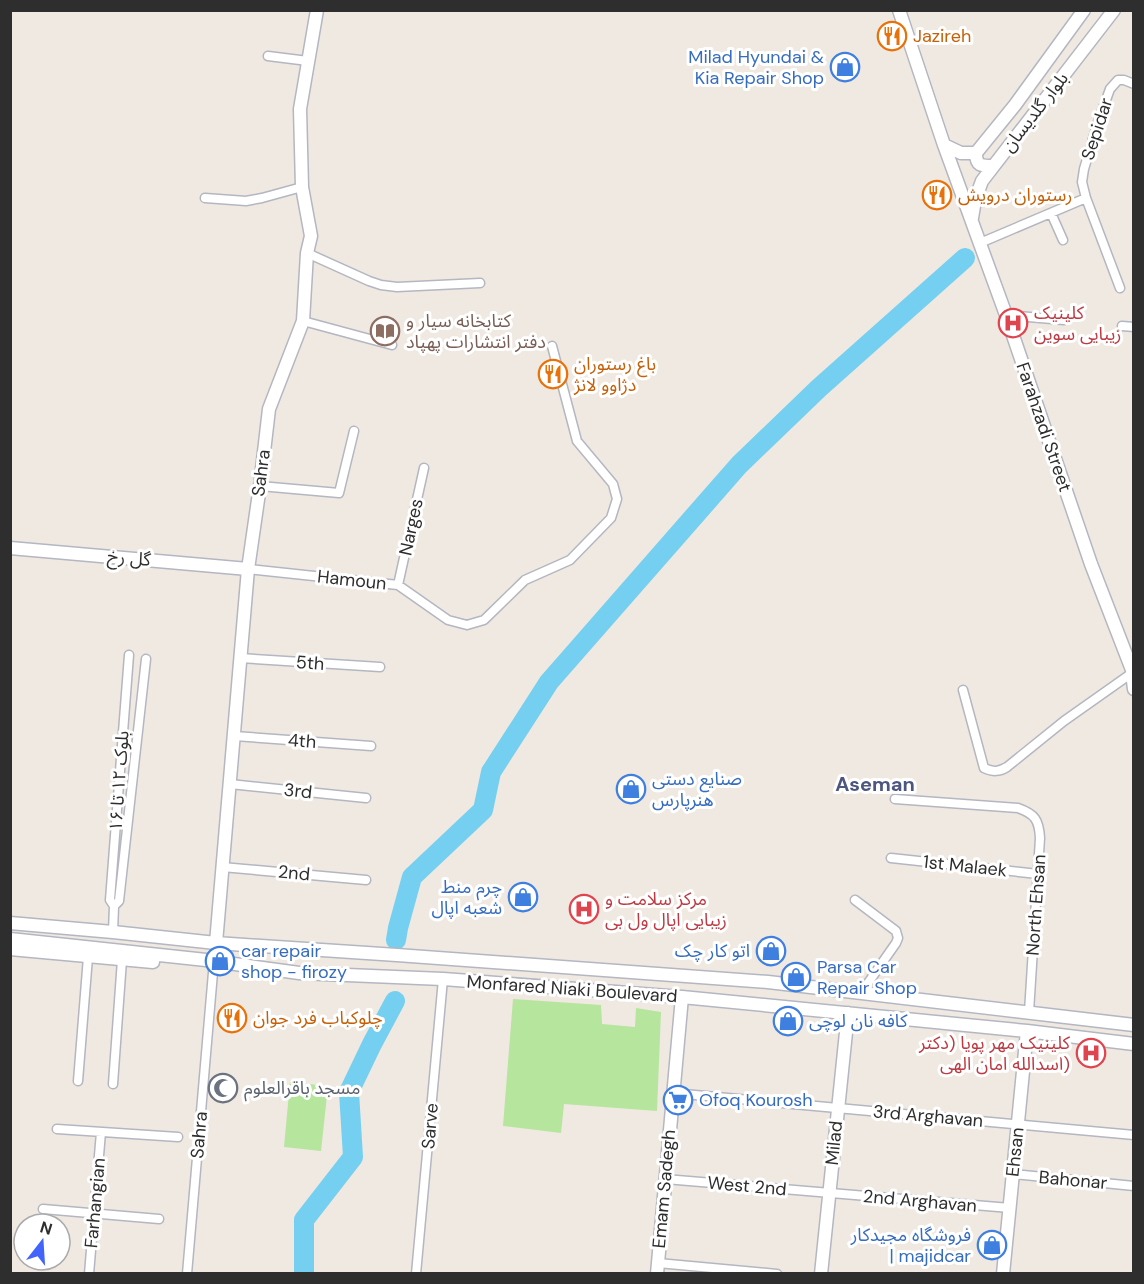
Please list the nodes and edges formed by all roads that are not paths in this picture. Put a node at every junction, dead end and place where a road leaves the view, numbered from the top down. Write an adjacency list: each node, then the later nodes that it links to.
1 (317, 10): 6 (main road, Sahra)
2 (899, 10): 8 (main road, Farahzadi Street)
3 (1084, 10): 9 (main road, بلوار گلدیسان)
4 (1114, 10): 10 (main road, بلوار گلدیسان)
5 (268, 56): 6 (street)
6 (308, 61): 11 (main road, Sahra)
7 (1134, 84): 13 (street, Sepidar)
8 (944, 145): 9 (main road); 15 (main road, Farahzadi Street)
9 (976, 153): 10 (main road)
10 (993, 166): 15 (main road, بلوار گلدیسان)
11 (302, 187): 12 (street); 18 (main road, Sahra)
12 (205, 198)
13 (1086, 198): 14 (street); 20 (street)
14 (1051, 213): 16 (street); 17 (street)
15 (972, 222): 17 (main road, Farahzadi Street)
16 (1063, 240)
17 (980, 243): 21 (main road, Farahzadi Street)
18 (307, 253): 19 (street); 23 (main road, Sahra)
19 (480, 283)
20 (1120, 288)
21 (1006, 315): 22 (street); 38 (main road, Farahzadi Street)
22 (1064, 320)
23 (303, 321): 26 (street); 30 (main road, Sahra)
24 (1122, 326): 25 (street)
25 (1134, 327)
26 (392, 345)
27 (552, 346): 33 (street, Hamoun)
28 (354, 431): 30 (street)
29 (424, 468): 33 (street, Narges)
30 (260, 486): 32 (main road, Sahra)
31 (10, 548): 32 (main road, گل رخ)
32 (248, 569): 33 (street, Hamoun); 35 (main road, Sahra)
33 (398, 585)
34 (129, 655): 51 (street, بلوک ۱۲ تا ۱۶)
35 (240, 658): 37 (street, 5th); 41 (main road, Sahra)
36 (146, 659): 51 (street)
37 (380, 667)
38 (1133, 674): 39 (main road, Farahzadi Street); 40 (street)
39 (1134, 689)
40 (963, 690)
41 (234, 736): 42 (street, 4th); 43 (main road, Sahra)
42 (371, 746)
43 (230, 784): 44 (street, 3rd); 47 (main road, Sahra)
44 (366, 798)
45 (895, 799): 48 (street, North Ehsan)
46 (891, 858): 48 (street, 1st Malaek)
47 (222, 867): 49 (street, 2nd); 55 (main road, Sahra)
48 (1038, 874): 67 (street, North Ehsan)
49 (366, 880)
50 (855, 900): 64 (street)
51 (114, 906): 53 (street)
52 (10, 923): 53 (main road, Monfared Niaki Boulevard)
53 (113, 932): 55 (main road, Monfared Niaki Boulevard)
54 (10, 939): 60 (main road, Monfared Niaki Boulevard)
55 (216, 943): 57 (main road, Monfared Niaki Boulevard)
56 (10, 949): 58 (main road)
57 (397, 955): 61 (main road); 63 (main road, Monfared Niaki Boulevard)
58 (88, 957): 59 (main road); 72 (street)
59 (122, 960): 60 (main road); 73 (street)
60 (210, 960): 61 (main road, Monfared Niaki Boulevard); 91 (street, Sahra)
61 (397, 978): 62 (main road, Monfared Niaki Boulevard)
62 (443, 979): 65 (main road, Monfared Niaki Boulevard); 92 (street, Sarve)
63 (768, 982): 64 (main road, Monfared Niaki Boulevard); 66 (main road)
64 (861, 993): 67 (main road, Monfared Niaki Boulevard)
65 (682, 997): 66 (main road, Monfared Niaki Boulevard); 74 (main road, Emam Sadegh)
66 (770, 1006): 68 (main road, Monfared Niaki Boulevard)
67 (1029, 1012): 69 (main road, Monfared Niaki Boulevard)
68 (848, 1013): 70 (main road, Monfared Niaki Boulevard); 75 (main road, Milad)
69 (1134, 1025)
70 (1027, 1031): 71 (main road, Monfared Niaki Boulevard); 76 (main road, Ehsan)
71 (1134, 1044)
72 (78, 1081)
73 (113, 1084)
74 (673, 1093): 75 (street, 3rd Arghavan); 82 (main road, Emam Sadegh)
75 (838, 1108): 76 (street, 3rd Arghavan); 84 (main road, Milad)
76 (1018, 1125): 79 (street, 3rd Arghavan); 81 (main road, Ehsan)
77 (57, 1129): 78 (street)
78 (101, 1132): 80 (street); 87 (street, Farhangian)
79 (1134, 1134)
80 (178, 1137)
81 (1013, 1174): 83 (street, Bahonar); 85 (main road, Ehsan)
82 (665, 1179): 84 (street, West 2nd); 89 (main road, Emam Sadegh)
83 (1134, 1186)
84 (830, 1193): 85 (street, 2nd Arghavan); 94 (main road, Milad)
85 (1010, 1208): 95 (main road, Ehsan)
86 (43, 1209): 87 (street)
87 (94, 1214): 88 (street); 90 (street, Farhangian)
88 (159, 1220)
89 (657, 1268): 93 (street)
90 (89, 1274)
91 (187, 1274)
92 (416, 1274)
93 (777, 1274)
94 (821, 1274)
95 (1003, 1274)

